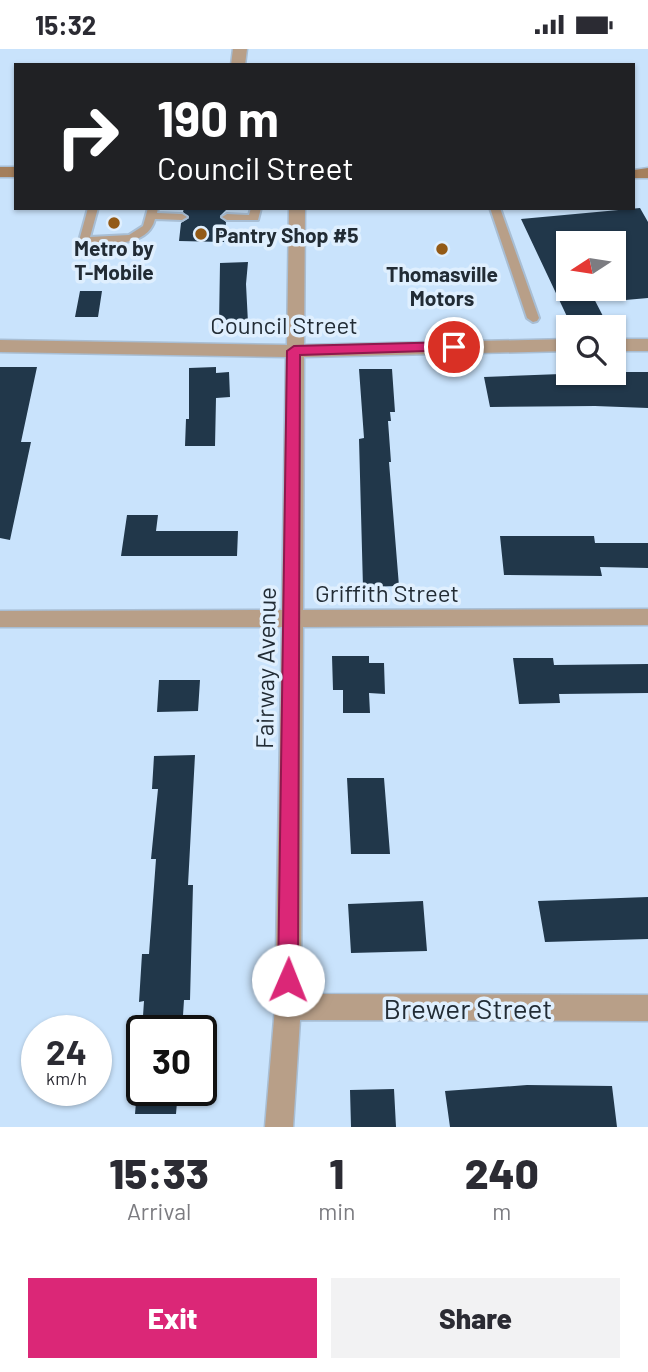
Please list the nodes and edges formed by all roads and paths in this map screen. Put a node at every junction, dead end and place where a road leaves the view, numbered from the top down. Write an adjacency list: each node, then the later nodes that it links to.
1 (92, 210): 5 (lane)
2 (256, 210): 7 (lane)
3 (297, 210): 13 (street, Fairway Avenue)
4 (496, 210): 8 (lane)
5 (152, 212): 6 (lane)
6 (182, 217)
7 (227, 217)
8 (533, 318)
9 (556, 345): 13 (street, Council Street)
10 (626, 345): 11 (street)
11 (648, 345)
12 (0, 346): 13 (street, Council Street)
13 (294, 351): 16 (street, Fairway Avenue)
14 (648, 617): 16 (street, Griffith Street)
15 (0, 618): 16 (street, Griffith Street)
16 (292, 619): 17 (street, Fairway Avenue)
17 (288, 1007): 18 (street, Brewer Street); 19 (street, Fairway Avenue)
18 (648, 1008)
19 (279, 1127)

